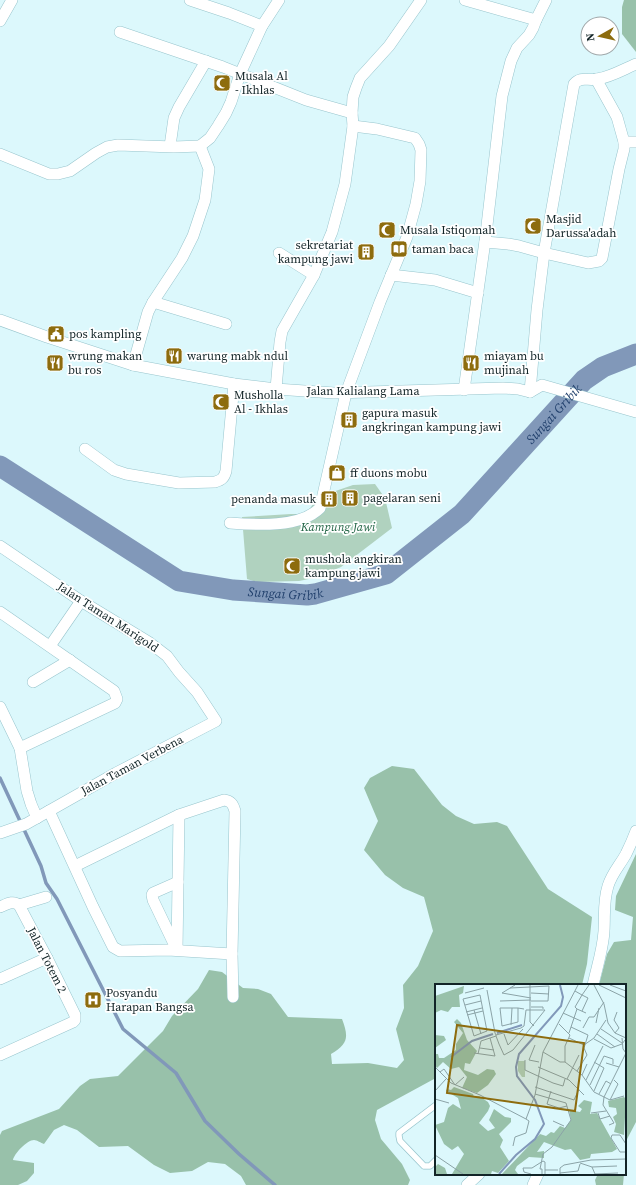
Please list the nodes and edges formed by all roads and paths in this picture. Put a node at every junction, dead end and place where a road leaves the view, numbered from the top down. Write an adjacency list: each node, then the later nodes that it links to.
1 (12, 0): 8 (street)
2 (190, 0): 9 (street)
3 (279, 0): 9 (street)
4 (421, 0): 15 (street)
5 (465, 0): 7 (street)
6 (546, 0): 7 (street)
7 (536, 20): 22 (street)
8 (0, 21)
9 (262, 26): 13 (street)
10 (120, 32): 11 (street)
11 (206, 61): 13 (street); 19 (street)
12 (636, 64): 14 (street)
13 (240, 74): 15 (street); 20 (street)
14 (596, 80): 17 (street); 24 (street)
15 (352, 113): 16 (street)
16 (353, 126): 25 (street); 26 (street)
17 (624, 142): 18 (street); 24 (street)
18 (636, 142)
19 (170, 146): 20 (street); 21 (street)
20 (202, 149): 28 (street)
21 (0, 154)
22 (485, 242): 24 (street); 27 (street)
23 (279, 253): 25 (street)
24 (544, 254): 35 (street)
25 (314, 275): 33 (street)
26 (391, 275): 27 (street); 36 (street)
27 (478, 293): 34 (street)
28 (153, 302): 30 (street); 31 (street)
29 (0, 320): 31 (street, Jalan Kalialang Lama)
30 (226, 324)
31 (133, 365): 32 (street, Jalan Kalialang Lama)
32 (234, 384): 33 (street, Jalan Kalialang Lama); 38 (street)
33 (276, 389): 36 (street, Jalan Kalialang Lama)
34 (464, 390): 35 (street, Jalan Kalialang Lama); 36 (street, Jalan Kalialang Lama)
35 (530, 392): 37 (street)
36 (346, 393): 39 (street)
37 (636, 412)
38 (85, 449)
39 (230, 523)
40 (0, 546): 41 (street, Jalan Taman Marigold)
41 (81, 601): 43 (street); 47 (street, Jalan Taman Marigold)
42 (0, 612): 43 (street)
43 (50, 646): 44 (street)
44 (70, 660): 45 (street); 48 (street)
45 (33, 682)
46 (0, 707): 48 (street)
47 (216, 721): 49 (street, Jalan Taman Verbena)
48 (20, 748): 51 (street)
49 (49, 811): 51 (street, Jalan Taman Verbena); 54 (street)
50 (179, 815): 54 (street); 55 (street); 60 (street)
51 (37, 818): 53 (street, Jalan Taman Verbena)
52 (636, 831): 63 (street)
53 (0, 833)
54 (75, 866): 59 (street)
55 (178, 882): 59 (street); 59 (street)
56 (46, 897): 57 (street)
57 (16, 904): 58 (street); 61 (street, Jalan Totem 2)
58 (0, 907)
59 (177, 950): 60 (street)
60 (232, 954): 64 (street)
61 (47, 958): 62 (street); 65 (street, Jalan Totem 2)
62 (0, 979)
63 (593, 984)
64 (233, 997)
65 (0, 1055)
66 (435, 1106): 67 (lane)
67 (435, 1161)
68 (479, 1175): 70 (street)
69 (538, 1175): 71 (street)
70 (467, 1185)
71 (533, 1185)

